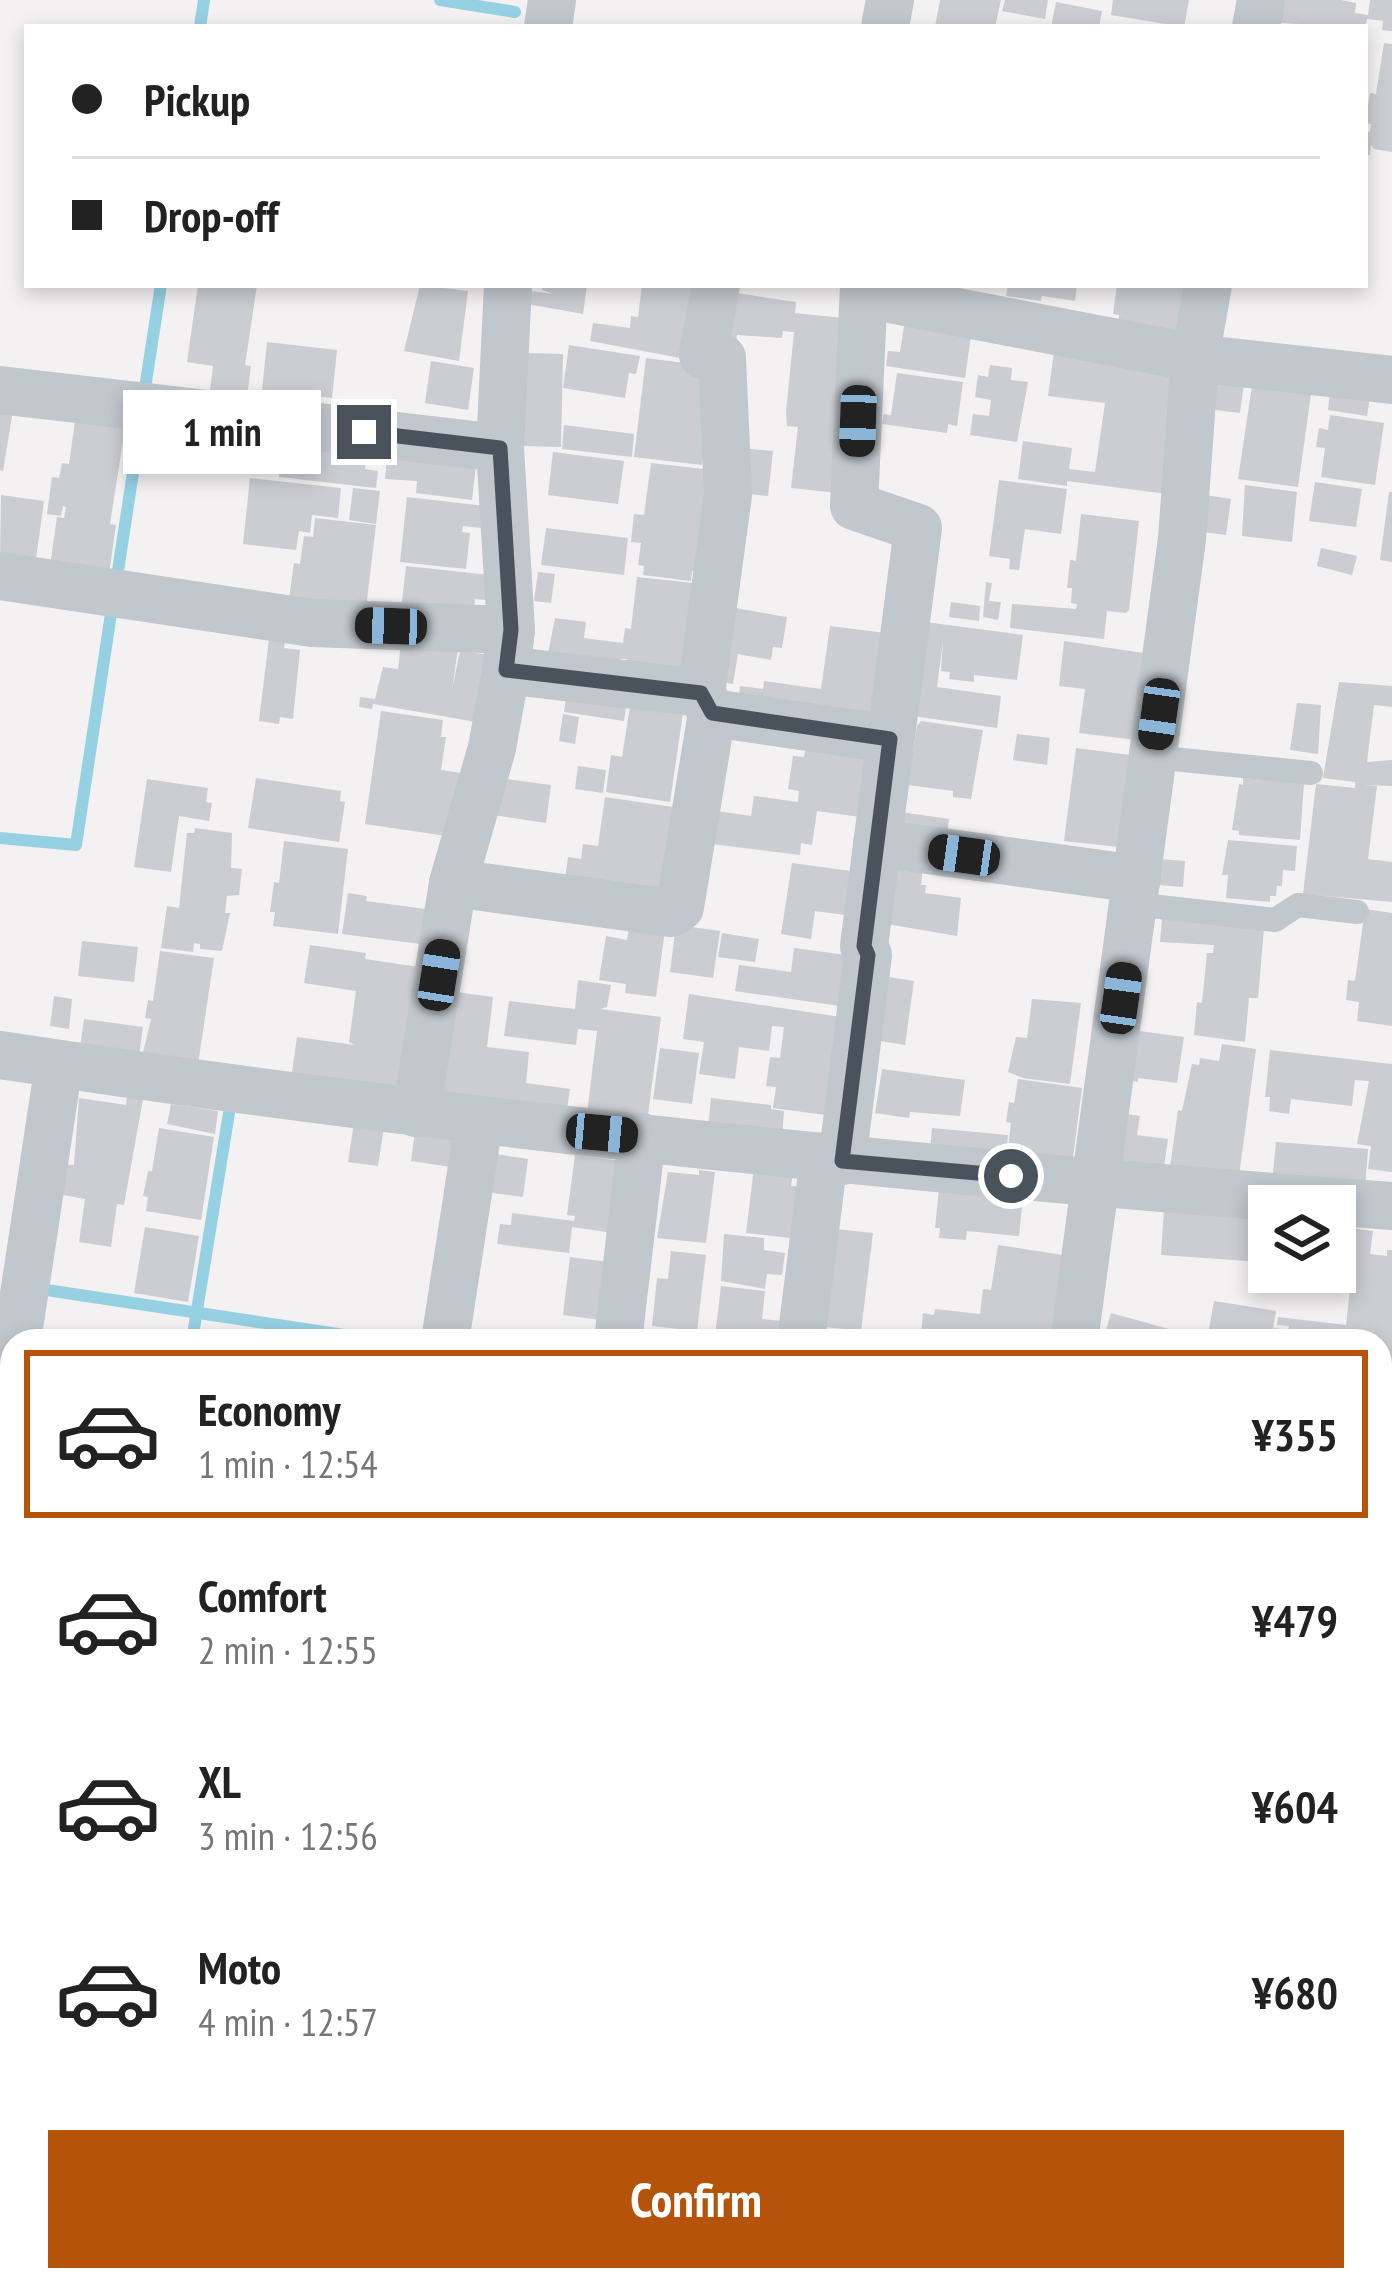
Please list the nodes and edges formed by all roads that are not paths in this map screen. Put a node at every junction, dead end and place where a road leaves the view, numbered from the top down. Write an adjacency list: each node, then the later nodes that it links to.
1 (508, 288): 8 (street)
2 (715, 288): 11 (street)
3 (1207, 288): 5 (street)
4 (864, 289): 5 (street); 12 (street)
5 (1195, 358): 6 (street); 13 (street)
6 (1392, 380)
7 (0, 390): 8 (street)
8 (500, 448): 10 (street)
9 (0, 576): 10 (street)
10 (508, 650): 11 (street); 16 (street)
11 (707, 703): 12 (street); 16 (street)
12 (890, 739): 15 (street)
13 (1153, 757): 14 (lane); 17 (street)
14 (1311, 772)
15 (877, 843): 17 (street); 24 (street)
16 (454, 883): 21 (street)
17 (1135, 891): 18 (lane); 25 (street)
18 (1357, 912)
19 (0, 1055): 20 (street)
20 (59, 1064): 21 (street); 27 (street)
21 (416, 1113): 22 (street)
22 (479, 1122): 23 (street); 28 (street)
23 (642, 1137): 24 (street); 29 (street)
24 (833, 1159): 25 (street); 30 (street)
25 (1095, 1184): 26 (street); 31 (street)
26 (1392, 1206)
27 (19, 1329)
28 (447, 1329)
29 (619, 1329)
30 (803, 1329)
31 (1076, 1329)

